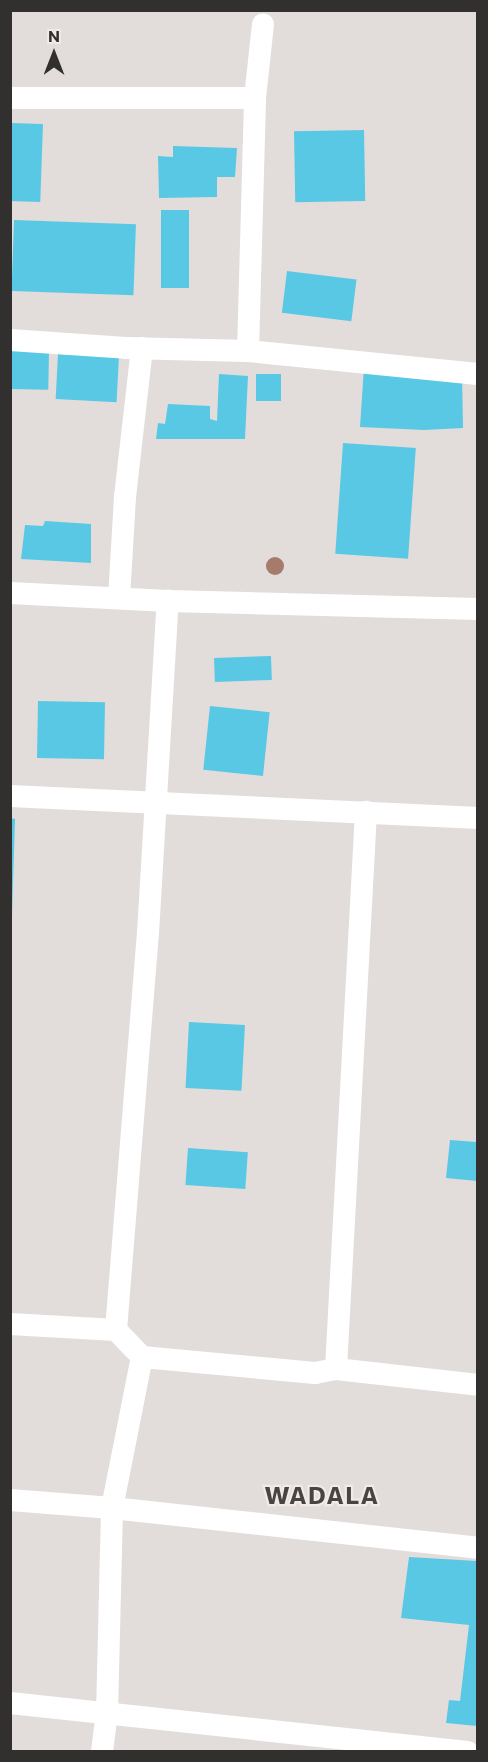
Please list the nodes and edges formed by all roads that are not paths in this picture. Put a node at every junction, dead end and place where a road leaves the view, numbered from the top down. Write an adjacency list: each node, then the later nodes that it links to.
1 (263, 24): 3 (street)
2 (10, 98): 3 (street)
3 (255, 98): 6 (street)
4 (10, 340): 5 (street)
5 (142, 348): 6 (street); 9 (street)
6 (248, 351): 7 (street)
7 (477, 374)
8 (10, 593): 9 (street)
9 (119, 598): 10 (street)
10 (168, 601): 11 (street); 13 (street)
11 (477, 609)
12 (10, 795): 13 (street)
13 (156, 801): 14 (street); 17 (street)
14 (366, 812): 15 (street); 19 (street)
15 (477, 818)
16 (10, 1324): 17 (street)
17 (116, 1330): 18 (street)
18 (142, 1357): 19 (street); 22 (street)
19 (336, 1369): 20 (street)
20 (477, 1385)
21 (10, 1500): 22 (street)
22 (112, 1509): 23 (street); 25 (street)
23 (477, 1548)
24 (10, 1703): 25 (street)
25 (107, 1714): 26 (street); 27 (street)
26 (102, 1752)
27 (466, 1752)

